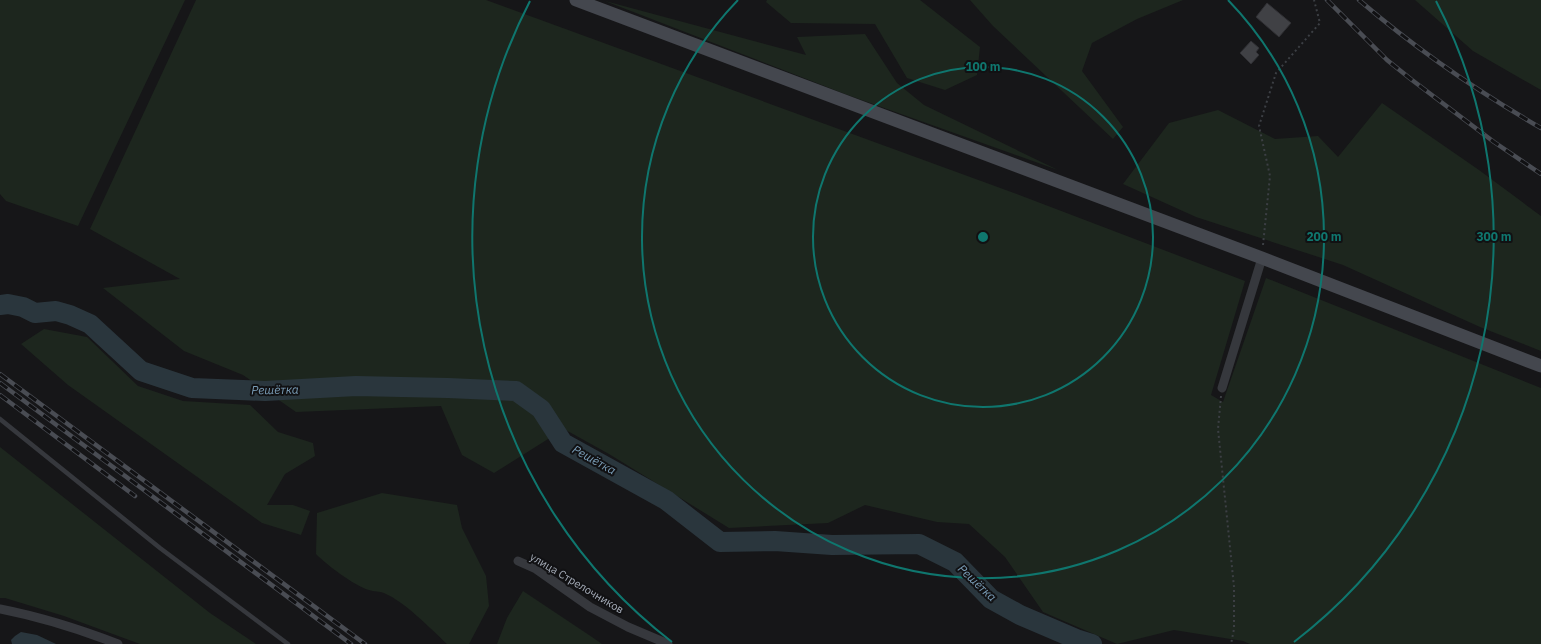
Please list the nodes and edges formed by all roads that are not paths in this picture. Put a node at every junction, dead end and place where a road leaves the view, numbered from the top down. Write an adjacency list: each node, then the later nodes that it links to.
1 (576, 0): 2 (street)
2 (1262, 258): 3 (street); 4 (street)
3 (1541, 366)
4 (1222, 388)
5 (0, 419): 9 (lane)
6 (518, 561): 10 (street, улица Стрелочников)
7 (0, 609): 8 (street)
8 (118, 644)
9 (288, 644)
10 (668, 644)

